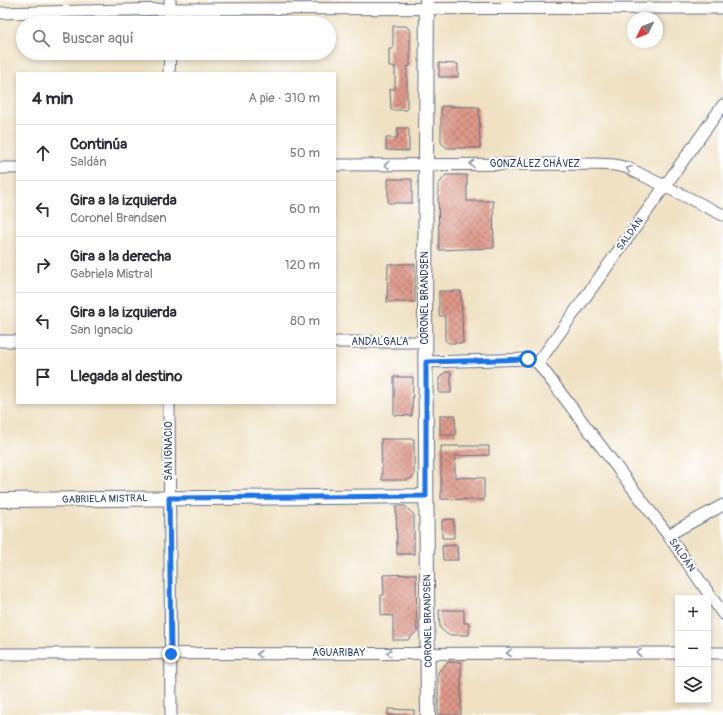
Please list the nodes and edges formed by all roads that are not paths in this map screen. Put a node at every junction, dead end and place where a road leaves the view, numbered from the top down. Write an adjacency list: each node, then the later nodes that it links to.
1 (170, 5): 2 (street); 4 (street); 5 (street)
2 (427, 5): 3 (street); 9 (street, CORONEL BRANDSEN)
3 (723, 8)
4 (0, 13)
5 (170, 16)
6 (170, 60): 7 (street)
7 (169, 72)
8 (723, 105): 13 (street, SALDÁN)
9 (426, 164): 10 (street, GONZÁLEZ CHÁVEZ, one-way to 10); 13 (street, GONZÁLEZ CHÁVEZ, one-way to 9); 18 (street, CORONEL BRANDSEN)
10 (336, 166)
11 (0, 168): 12 (street)
12 (16, 168)
13 (664, 186): 14 (street, GONZÁLEZ CHÁVEZ); 20 (street, SALDÁN)
14 (723, 215)
15 (0, 340): 16 (street)
16 (16, 341)
17 (336, 342): 18 (street, ANDALGALA)
18 (425, 342): 19 (street, CORONEL BRANDSEN)
19 (426, 362): 20 (street); 22 (street, CORONEL BRANDSEN)
20 (538, 363): 26 (street, SALDÁN)
21 (169, 404): 23 (street, SAN IGNACIO)
22 (426, 496): 23 (street, GABRIELA MISTRAL); 28 (street, CORONEL BRANDSEN)
23 (169, 498): 24 (street, GABRIELA MISTRAL); 33 (street, SAN IGNACIO)
24 (0, 500)
25 (723, 505): 26 (street)
26 (668, 535): 27 (street, SALDÁN)
27 (723, 614)
28 (428, 653): 29 (street, AGUARIBAY, one-way to 28); 33 (street, AGUARIBAY, one-way to 33); 35 (street, CORONEL BRANDSEN)
29 (675, 653)
30 (711, 653): 31 (street)
31 (723, 653)
32 (0, 654): 33 (street, AGUARIBAY)
33 (171, 654): 34 (street, SAN IGNACIO)
34 (170, 715)
35 (428, 715)

